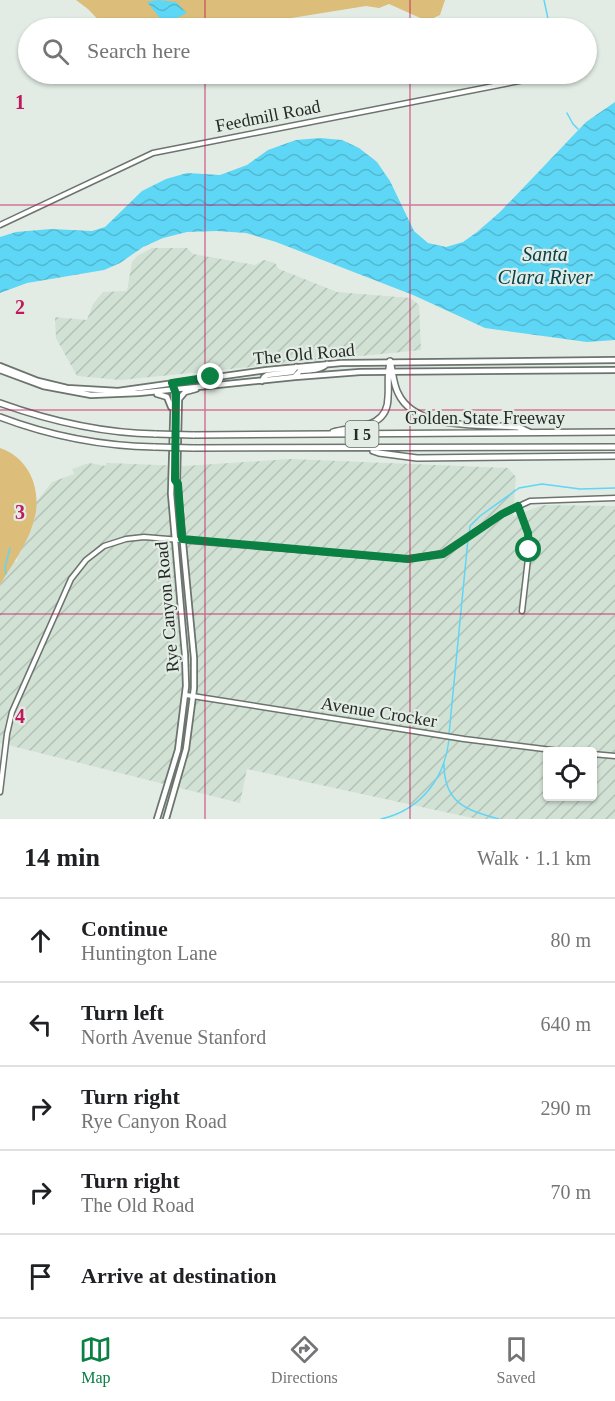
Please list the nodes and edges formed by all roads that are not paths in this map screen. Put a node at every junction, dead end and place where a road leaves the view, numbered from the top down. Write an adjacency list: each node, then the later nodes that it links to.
1 (504, 84): 2 (street, Feedmill Road)
2 (0, 225)
3 (615, 360): 4 (main road, The Old Road)
4 (390, 361): 5 (main road, The Old Road); 9 (highway)
5 (327, 364): 6 (main road, The Old Road); 11 (main road)
6 (296, 367): 12 (main road); 13 (main road, The Old Road)
7 (0, 368): 10 (main road, The Old Road)
8 (615, 370): 9 (main road, The Old Road)
9 (390, 371): 11 (main road, The Old Road); 20 (highway); 21 (highway)
10 (22, 377): 13 (main road, The Old Road); 16 (main road, The Old Road)
11 (295, 377): 12 (main road, The Old Road)
12 (262, 381): 14 (main road, The Old Road)
13 (172, 383): 15 (main road, Rye Canyon Road)
14 (201, 387): 15 (main road, The Old Road); 26 (main road, Rye Canyon Road)
15 (174, 390): 16 (main road, The Old Road); 25 (main road, Rye Canyon Road); 26 (main road, Rye Canyon Road)
16 (91, 395): 25 (main road)
17 (2, 403): 21 (highway, Golden State Freeway / I 5, bridge)
18 (0, 417): 23 (highway, Golden State Freeway / I 5, bridge)
19 (615, 432): 20 (highway, Golden State Freeway / I 5)
20 (530, 433): 21 (highway, Golden State Freeway / I 5)
21 (326, 434)
22 (615, 447): 23 (highway, Golden State Freeway / I 5)
23 (368, 449): 24 (highway)
24 (615, 456)
25 (172, 462): 29 (main road, Rye Canyon Road)
26 (178, 484): 30 (main road, Rye Canyon Road)
27 (615, 498): 28 (street)
28 (518, 506): 30 (street); 31 (street)
29 (174, 539): 30 (street); 32 (main road, Rye Canyon Road); 37 (street)
30 (182, 539): 33 (main road, Rye Canyon Road)
31 (522, 611)
32 (186, 695): 33 (street, Avenue Crocker); 38 (main road, Rye Canyon Road)
33 (194, 696): 34 (street, Avenue Crocker); 39 (main road, Rye Canyon Road)
34 (543, 749)
35 (597, 754): 36 (street)
36 (615, 756)
37 (0, 792)
38 (158, 819)
39 (166, 819)

